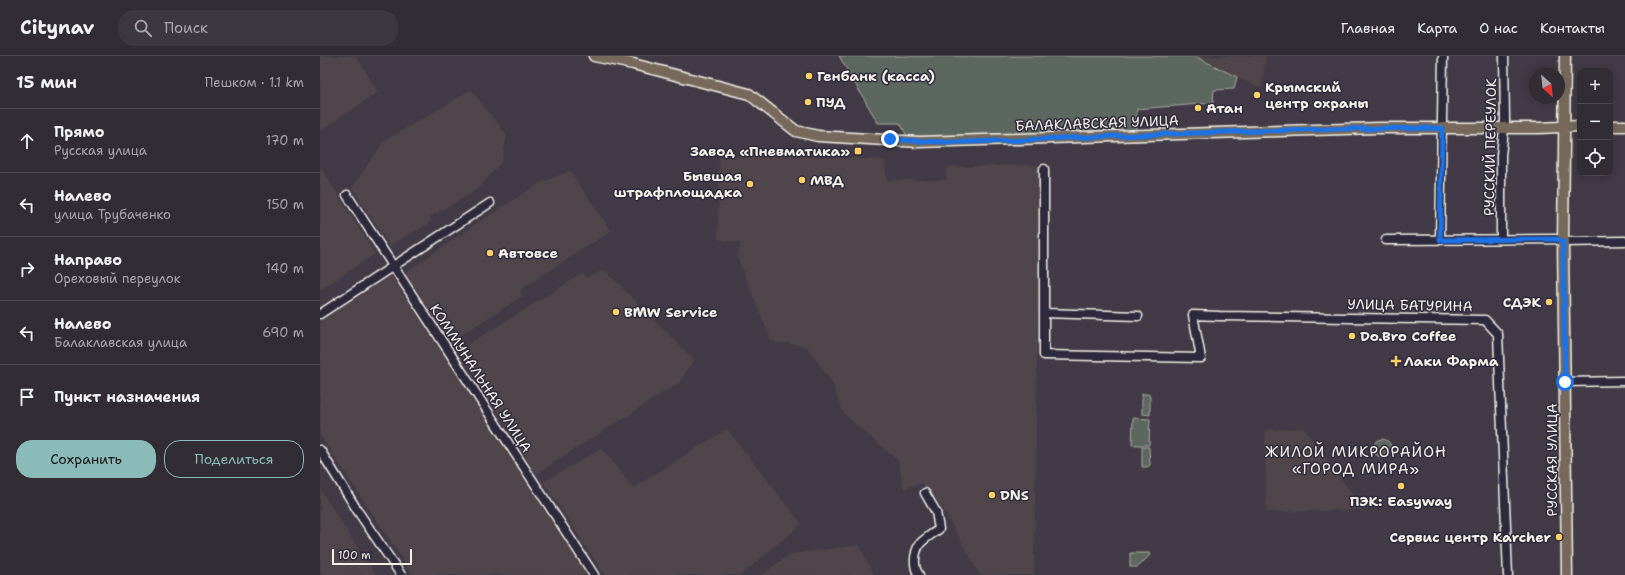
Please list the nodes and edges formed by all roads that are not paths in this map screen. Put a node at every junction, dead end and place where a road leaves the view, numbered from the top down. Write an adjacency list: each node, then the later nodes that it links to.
1 (599, 56): 5 (main road, БАЛАКЛАВСКАЯ УЛИЦА)
2 (1443, 56): 10 (street)
3 (1504, 56): 11 (street, РУССКИЙ ПЕРЕУЛОК)
4 (1565, 56): 6 (main road, РУССКАЯ УЛИЦА)
5 (631, 60): 10 (main road, БАЛАКЛАВСКАЯ УЛИЦА)
6 (1564, 126): 7 (main road, БАЛАКЛАВСКАЯ УЛИЦА); 11 (main road, БАЛАКЛАВСКАЯ УЛИЦА); 19 (main road, РУССКАЯ УЛИЦА)
7 (1577, 126)
8 (1613, 126): 9 (main road)
9 (1625, 126)
10 (1442, 128): 11 (main road, БАЛАКЛАВСКАЯ УЛИЦА); 17 (street)
11 (1505, 128): 15 (street, РУССКИЙ ПЕРЕУЛОК)
12 (1044, 169): 21 (street)
13 (347, 195): 20 (street, КОММУНАЛЬНАЯ УЛИЦА)
14 (490, 203): 20 (street)
15 (1501, 239): 17 (street); 19 (street)
16 (1386, 240): 17 (street)
17 (1440, 240)
18 (1625, 241): 19 (street)
19 (1563, 242): 25 (main road, РУССКАЯ УЛИЦА)
20 (393, 267): 22 (street); 29 (street, КОММУНАЛЬНАЯ УЛИЦА)
21 (1044, 313): 23 (street); 31 (street, УЛИЦА БАТУРИНА)
22 (320, 314)
23 (1138, 316)
24 (1625, 381): 25 (street)
25 (1565, 382): 32 (main road, РУССКАЯ УЛИЦА)
26 (320, 450): 28 (street)
27 (925, 493): 30 (street)
28 (401, 575)
29 (594, 575)
30 (919, 575)
31 (1508, 575)
32 (1567, 575)

